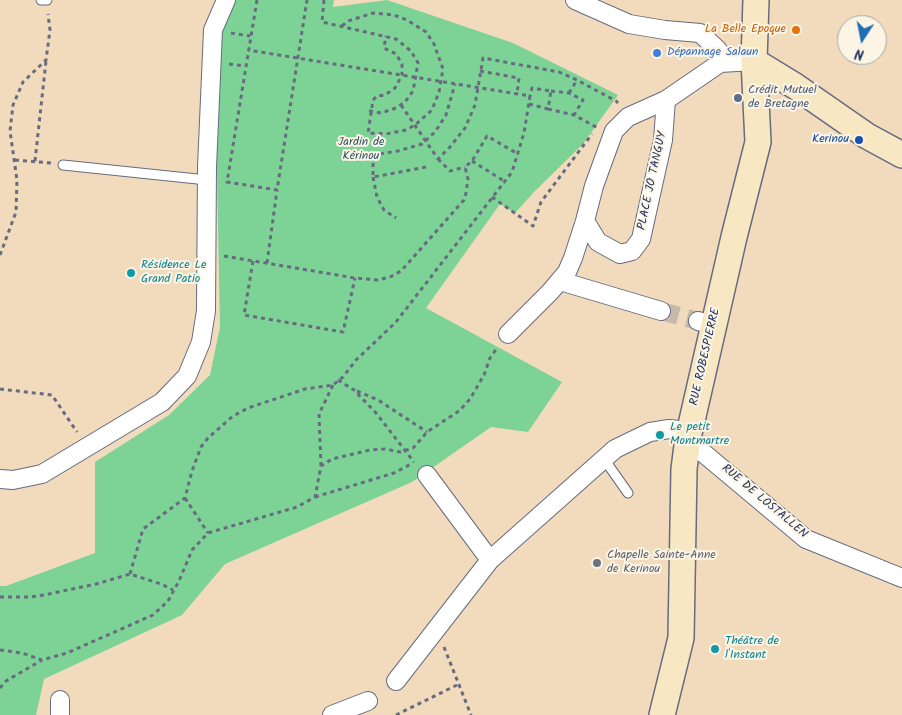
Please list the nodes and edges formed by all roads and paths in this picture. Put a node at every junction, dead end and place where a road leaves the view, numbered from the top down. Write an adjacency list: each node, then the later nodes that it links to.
1 (41, 0): 2 (lane)
2 (47, 0): 13 (path)
3 (226, 0): 46 (street)
4 (257, 0): 11 (path)
5 (307, 0): 12 (path)
6 (324, 0): 9 (path)
7 (575, 0): 15 (street)
8 (756, 0): 14 (street, RUE ROBESPIERRE)
9 (342, 26): 10 (path); 20 (path)
10 (386, 36): 17 (path); 18 (path)
11 (248, 50): 12 (path); 49 (path)
12 (298, 58): 17 (path); 49 (path)
13 (46, 60): 40 (path); 41 (path)
14 (754, 62): 15 (street); 38 (street); 66 (street, RUE ROBESPIERRE)
15 (720, 63): 27 (street)
16 (480, 71): 19 (path); 22 (path); 25 (path)
17 (402, 75): 18 (path); 32 (path)
18 (416, 77): 20 (path); 29 (path)
19 (577, 80): 24 (path); 34 (path)
20 (442, 82): 21 (path); 35 (path)
21 (455, 84): 22 (path); 36 (path)
22 (477, 87): 25 (path); 39 (path)
23 (551, 91): 24 (path); 26 (path); 30 (path)
24 (569, 93): 33 (path)
25 (517, 94): 26 (path)
26 (530, 96): 28 (path)
27 (666, 100): 34 (street); 52 (street, PLACE JO TANGUY)
28 (529, 104): 30 (path); 37 (path)
29 (401, 105): 32 (path); 35 (path)
30 (548, 109): 33 (path)
31 (366, 110): 32 (path)
32 (372, 111): 35 (path)
33 (574, 115): 50 (path)
34 (628, 117): 52 (street)
35 (415, 125): 36 (path)
36 (426, 141): 39 (path); 47 (path)
37 (518, 154): 42 (path); 48 (path)
38 (902, 155)
39 (438, 159): 45 (path)
40 (15, 160): 41 (path); 54 (path)
41 (35, 161): 43 (path)
42 (472, 161): 45 (path); 48 (path)
43 (62, 164): 46 (lane)
44 (426, 167): 47 (path)
45 (465, 167): 57 (path)
46 (207, 174): 53 (street)
47 (373, 177): 51 (path)
48 (504, 181): 50 (path)
49 (277, 190): 56 (path)
50 (492, 197): 61 (path)
51 (396, 218)
52 (585, 221): 58 (street)
53 (207, 253): 55 (path); 67 (street)
54 (0, 255)
55 (253, 261): 56 (path); 57 (path)
56 (267, 263): 57 (path)
57 (355, 278)
58 (560, 281): 59 (street); 60 (street)
59 (661, 311)
60 (508, 334): 65 (path)
61 (338, 380): 62 (path); 64 (path)
62 (333, 384): 71 (path); 76 (path)
63 (0, 389): 67 (path)
64 (354, 390): 65 (path); 68 (path)
65 (427, 432): 68 (path)
66 (688, 438): 69 (street, RUE DE LOSTALLEN); 80 (street, RUE DE LOSTALLEN); 93 (street, RUE ROBESPIERRE)
67 (87, 446): 73 (street)
68 (406, 450): 71 (path)
69 (606, 457): 74 (lane); 78 (street, RUE DE LOSTALLEN)
70 (414, 463): 75 (path)
71 (321, 466): 75 (path)
72 (427, 475): 78 (street)
73 (0, 479)
74 (628, 493)
75 (315, 497): 77 (path)
76 (185, 498): 77 (path); 79 (path)
77 (208, 533): 81 (path)
78 (490, 560): 83 (street, RUE DE LOSTALLEN)
79 (130, 574): 81 (path); 82 (path)
80 (902, 578)
81 (173, 590): 85 (path)
82 (0, 597)
83 (436, 628): 86 (street, RUE DE LOSTALLEN); 87 (path)
84 (0, 650): 85 (path)
85 (42, 660): 88 (path)
86 (396, 681)
87 (459, 684): 91 (path); 92 (path)
88 (0, 688)
89 (368, 701): 90 (street)
90 (332, 715)
91 (396, 715)
92 (471, 715)
93 (662, 715)

